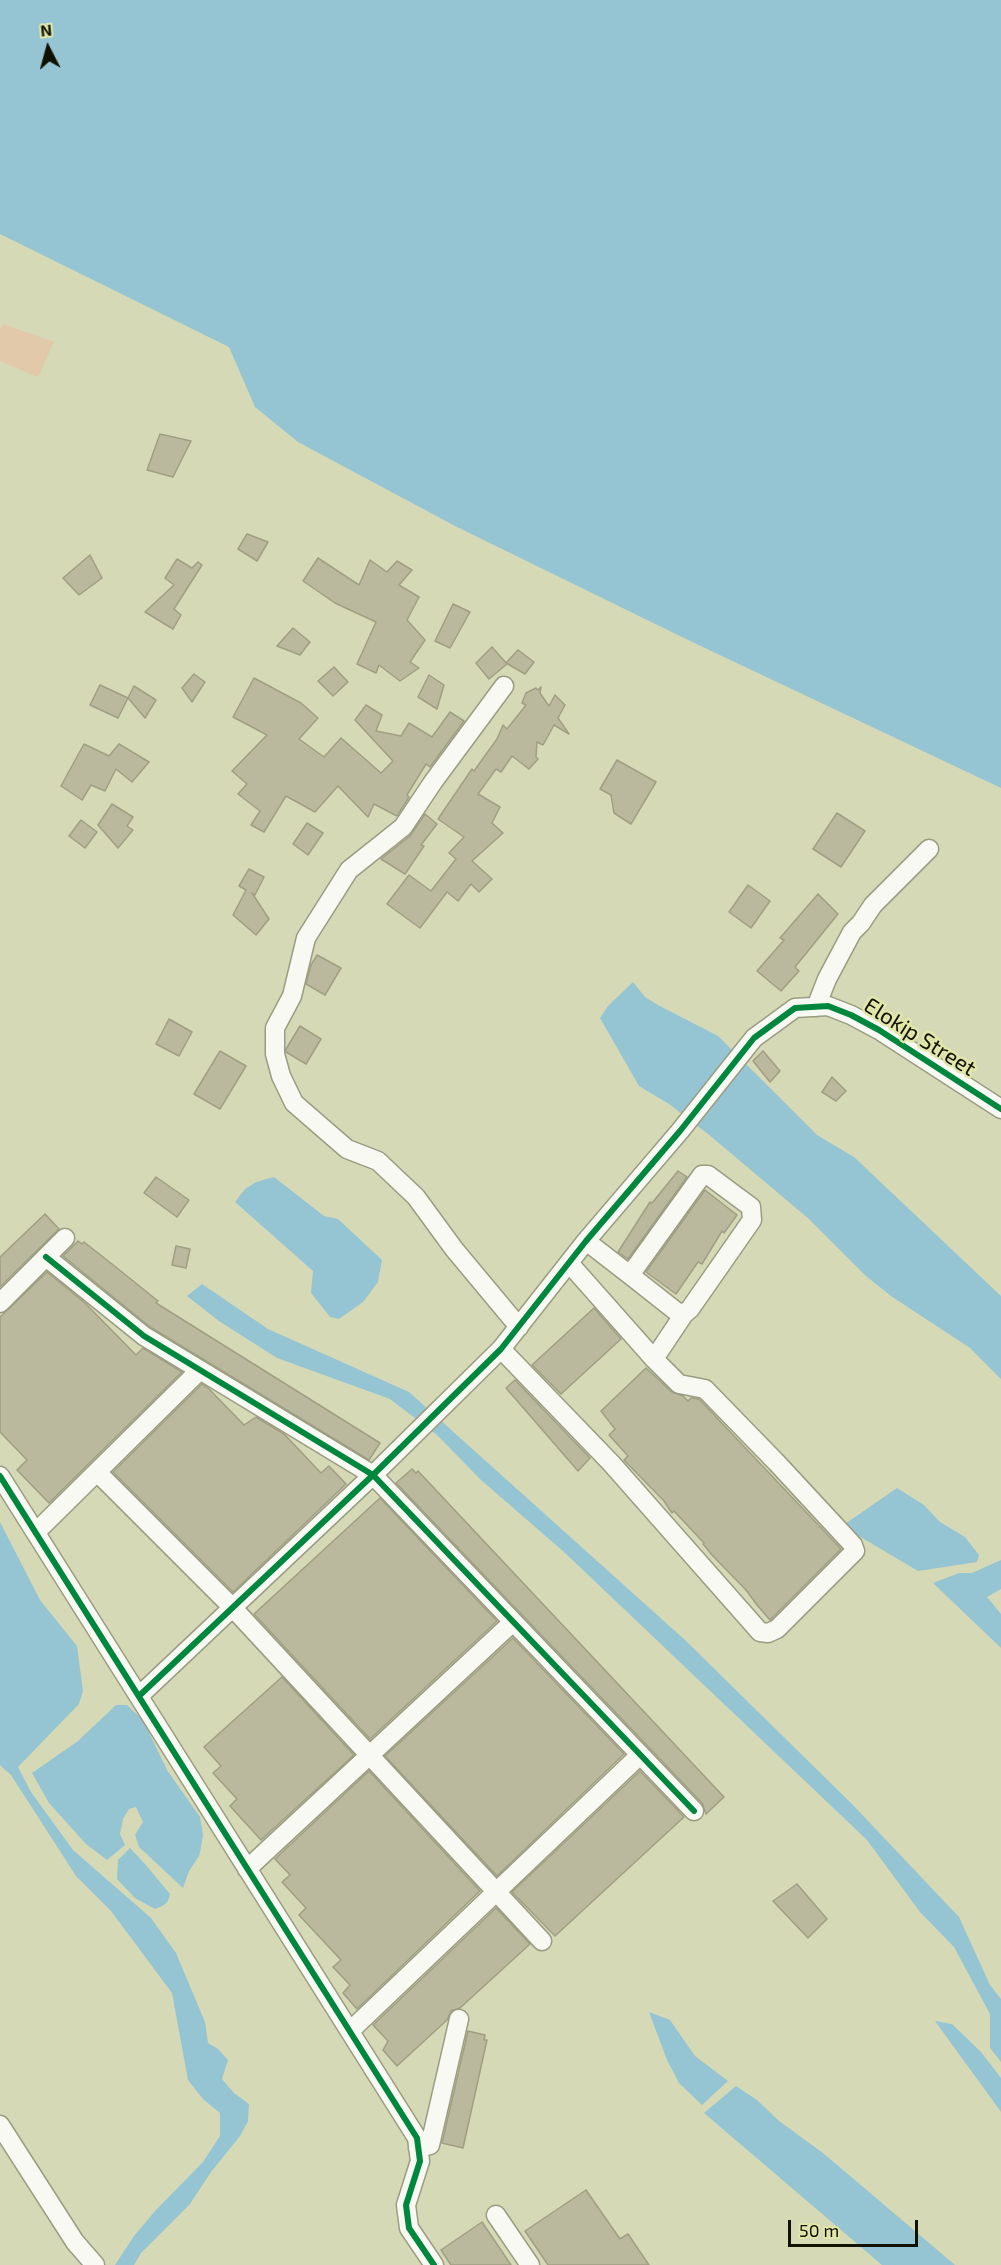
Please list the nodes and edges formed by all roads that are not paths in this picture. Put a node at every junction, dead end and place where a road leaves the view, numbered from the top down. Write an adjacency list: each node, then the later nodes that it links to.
1 (504, 686): 12 (street)
2 (929, 849): 3 (street)
3 (816, 1007): 4 (street, Elokip Street); 6 (street, Elokip Street)
4 (1001, 1109)
5 (65, 1238): 7 (street)
6 (586, 1241): 8 (street, Elokip Street); 9 (street)
7 (46, 1257): 10 (street); 15 (street)
8 (569, 1263): 12 (street, Elokip Street); 14 (street)
9 (630, 1275): 11 (street); 11 (street)
10 (0, 1303)
11 (684, 1314): 14 (street)
12 (519, 1327): 13 (street, Elokip Street)
13 (501, 1349): 14 (street); 17 (street, Elokip Street)
14 (654, 1359)
15 (200, 1370): 16 (street); 17 (street)
16 (97, 1472): 19 (street); 20 (street)
17 (372, 1475): 20 (street, Elokip Street); 21 (street)
18 (0, 1476): 19 (street)
19 (36, 1532): 22 (street)
20 (232, 1608): 22 (street, Elokip Street); 23 (street)
21 (513, 1622): 23 (street); 24 (street)
22 (139, 1696): 26 (street)
23 (370, 1755): 26 (street); 27 (street)
24 (640, 1755): 25 (street); 27 (street)
25 (694, 1811)
26 (247, 1869): 30 (street)
27 (496, 1891): 28 (street); 30 (street)
28 (542, 1941)
29 (459, 2019): 32 (street)
30 (350, 2031): 32 (street)
31 (0, 2125): 34 (street)
32 (418, 2148): 35 (street)
33 (496, 2215): 36 (street)
34 (95, 2265)
35 (434, 2265)
36 (530, 2265)

